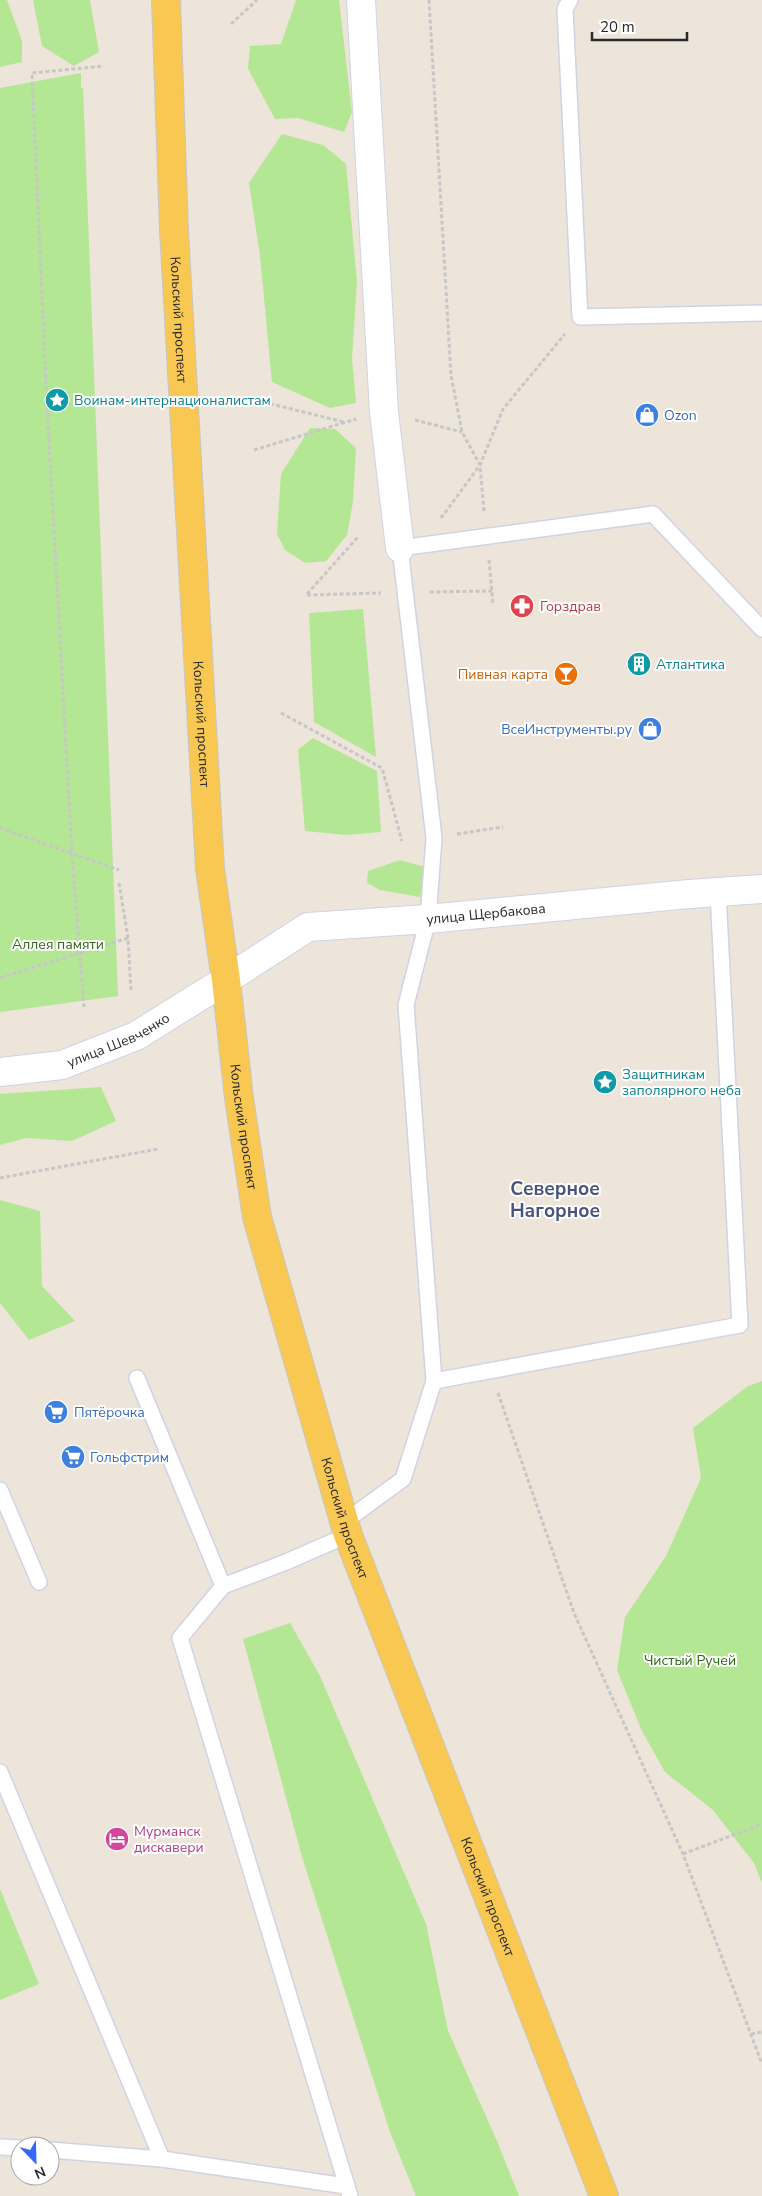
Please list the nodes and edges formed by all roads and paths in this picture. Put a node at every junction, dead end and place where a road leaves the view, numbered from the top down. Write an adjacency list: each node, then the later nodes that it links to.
1 (166, 0): 36 (main road, Кольский проспект)
2 (257, 0): 6 (path)
3 (361, 0): 18 (street)
4 (429, 0): 14 (path)
5 (570, 0): 9 (lane)
6 (231, 24)
7 (104, 66): 12 (path)
8 (762, 313): 9 (lane)
9 (580, 317): 14 (path)
10 (251, 399): 13 (path)
11 (114, 402): 12 (path)
12 (47, 406): 27 (path)
13 (345, 422)
14 (480, 465): 15 (path); 16 (path)
15 (438, 522)
16 (487, 536): 18 (lane); 20 (path); 21 (lane)
17 (358, 537): 19 (path)
18 (400, 548): 25 (lane)
19 (307, 595)
20 (493, 605)
21 (762, 629)
22 (282, 713): 26 (path)
23 (503, 827): 25 (path)
24 (0, 828): 27 (path)
25 (434, 838): 32 (lane)
26 (402, 841)
27 (72, 854): 28 (path); 34 (path)
28 (119, 870)
29 (119, 882): 33 (path)
30 (762, 889): 31 (street, улица Щербакова)
31 (718, 892): 32 (street, улица Щербакова); 42 (lane)
32 (428, 919): 36 (street, улица Щербакова); 44 (lane)
33 (128, 938): 34 (path); 37 (path)
34 (79, 953): 35 (path); 38 (path)
35 (0, 978)
36 (226, 980): 39 (street, улица Шевченко); 46 (main road, Кольский проспект)
37 (132, 991)
38 (84, 1007)
39 (0, 1072)
40 (158, 1149): 41 (path)
41 (0, 1178)
42 (490, 1371): 44 (lane); 51 (path)
43 (137, 1378): 48 (lane)
44 (434, 1381): 46 (lane)
45 (0, 1490): 47 (lane)
46 (346, 1529): 48 (lane); 58 (main road, Кольский проспект)
47 (39, 1582)
48 (223, 1586): 57 (lane)
49 (0, 1772): 56 (lane)
50 (762, 1824): 51 (path)
51 (683, 1854): 53 (path)
52 (762, 2032): 53 (path)
53 (751, 2034): 54 (path)
54 (762, 2064)
55 (60, 2151): 56 (lane)
56 (162, 2158): 57 (lane)
57 (348, 2191)
58 (604, 2196)

